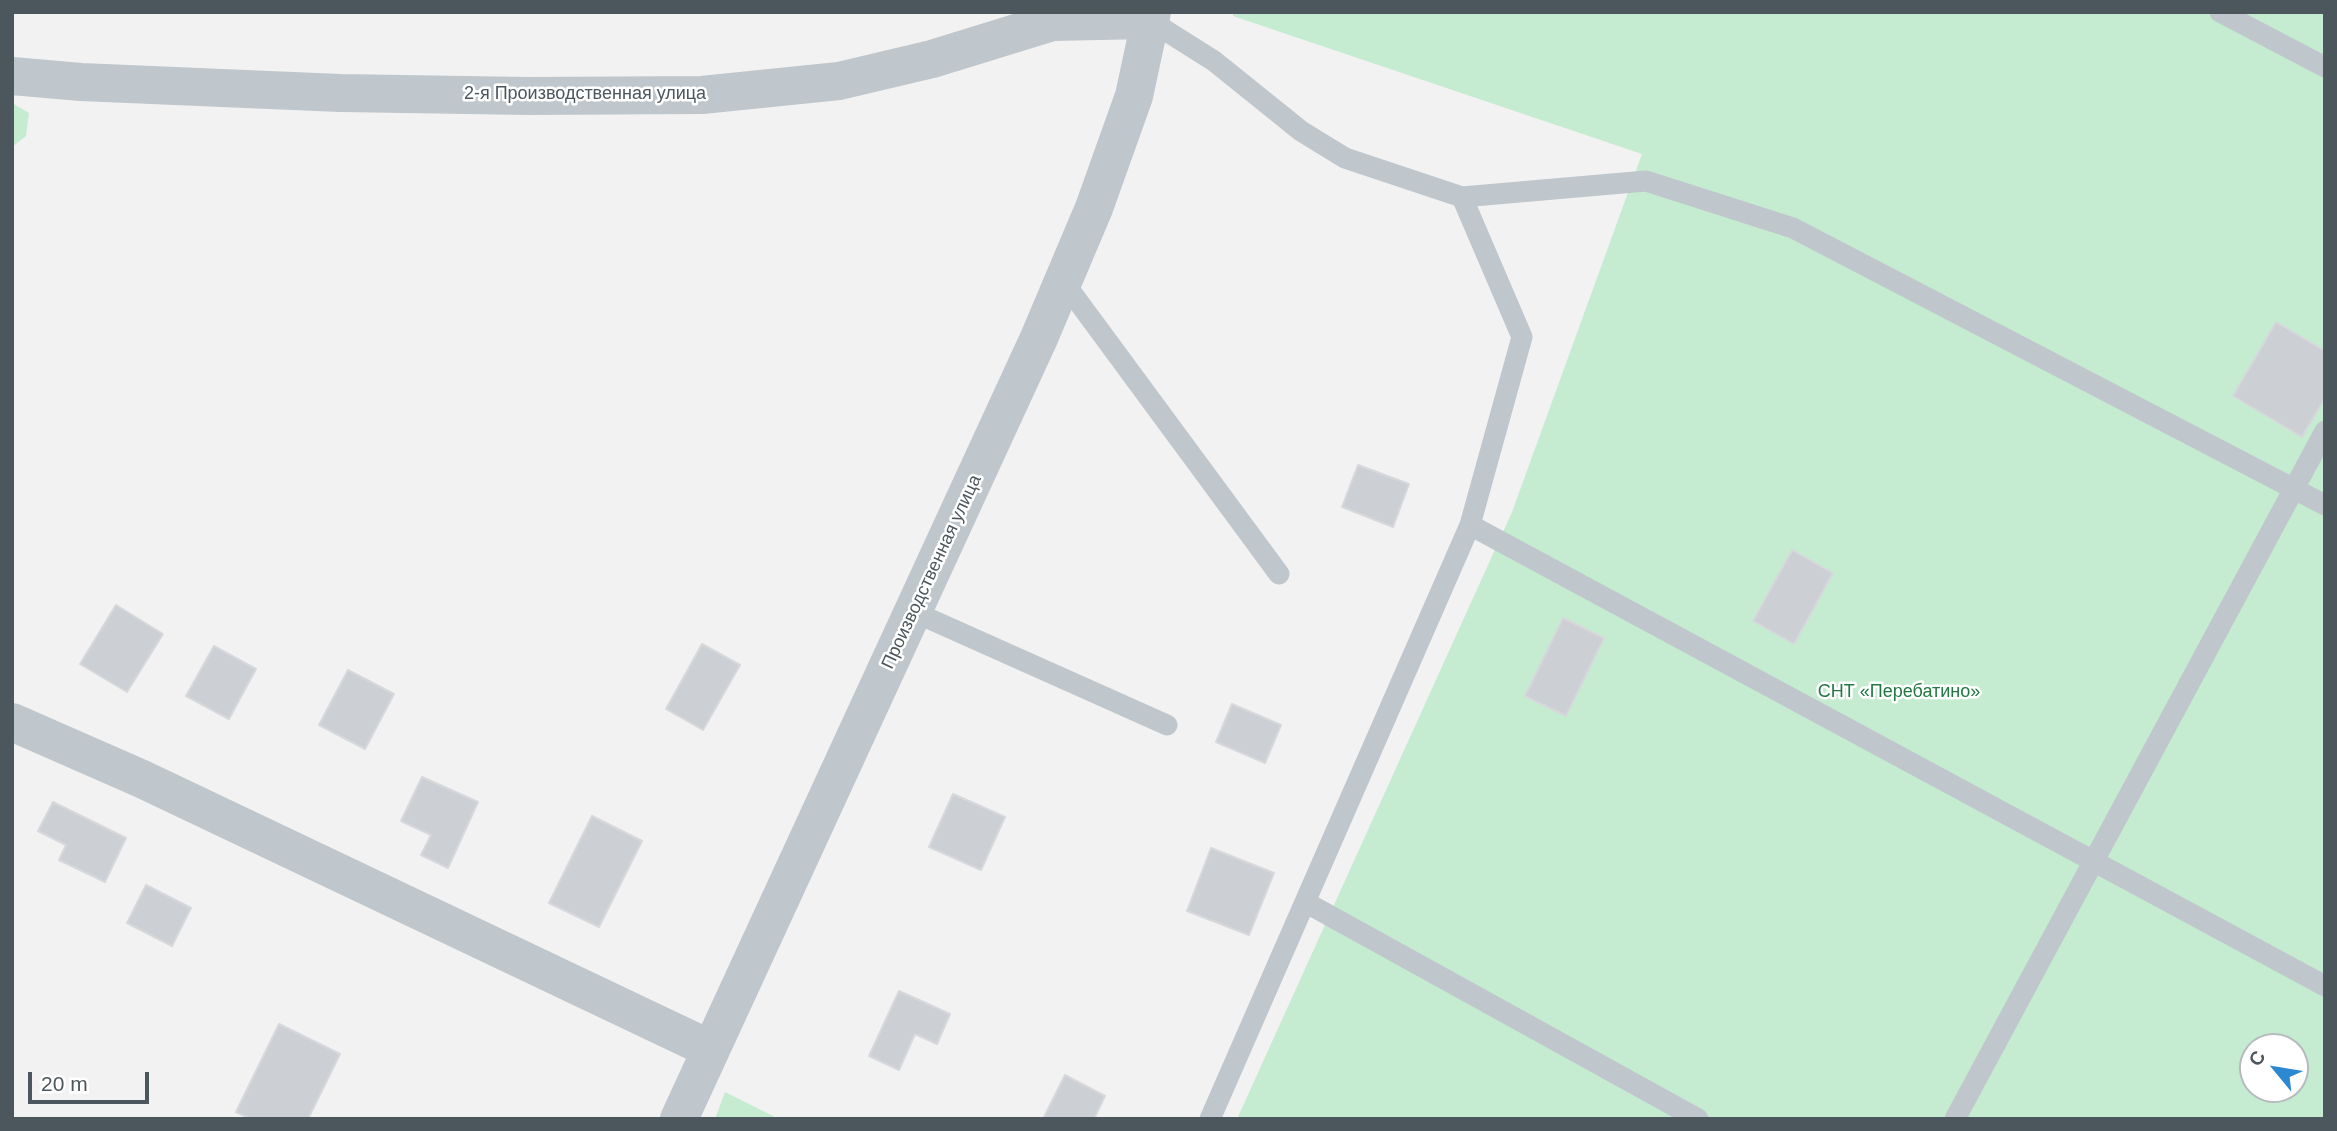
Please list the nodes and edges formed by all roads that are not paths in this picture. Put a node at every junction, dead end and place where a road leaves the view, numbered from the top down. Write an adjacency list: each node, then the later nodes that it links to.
1 (2220, 12): 3 (lane)
2 (1151, 16): 4 (street, 2-я Производственная улица); 5 (lane); 6 (street, Производственная улица)
3 (2325, 67)
4 (12, 76)
5 (1462, 197): 8 (lane); 10 (lane)
6 (1063, 281): 11 (lane); 12 (street, Производственная улица)
7 (2325, 431): 8 (lane)
8 (2294, 489): 9 (lane); 15 (lane)
9 (2325, 505)
10 (1471, 525): 15 (lane); 16 (lane)
11 (1279, 574)
12 (914, 612): 14 (lane); 18 (street, Производственная улица)
13 (12, 722): 18 (street)
14 (1167, 725)
15 (2094, 861): 17 (lane); 22 (lane)
16 (1306, 902): 20 (lane); 21 (lane)
17 (2325, 986)
18 (710, 1049): 19 (street, Производственная улица)
19 (678, 1119)
20 (1210, 1119)
21 (1698, 1119)
22 (1955, 1119)

